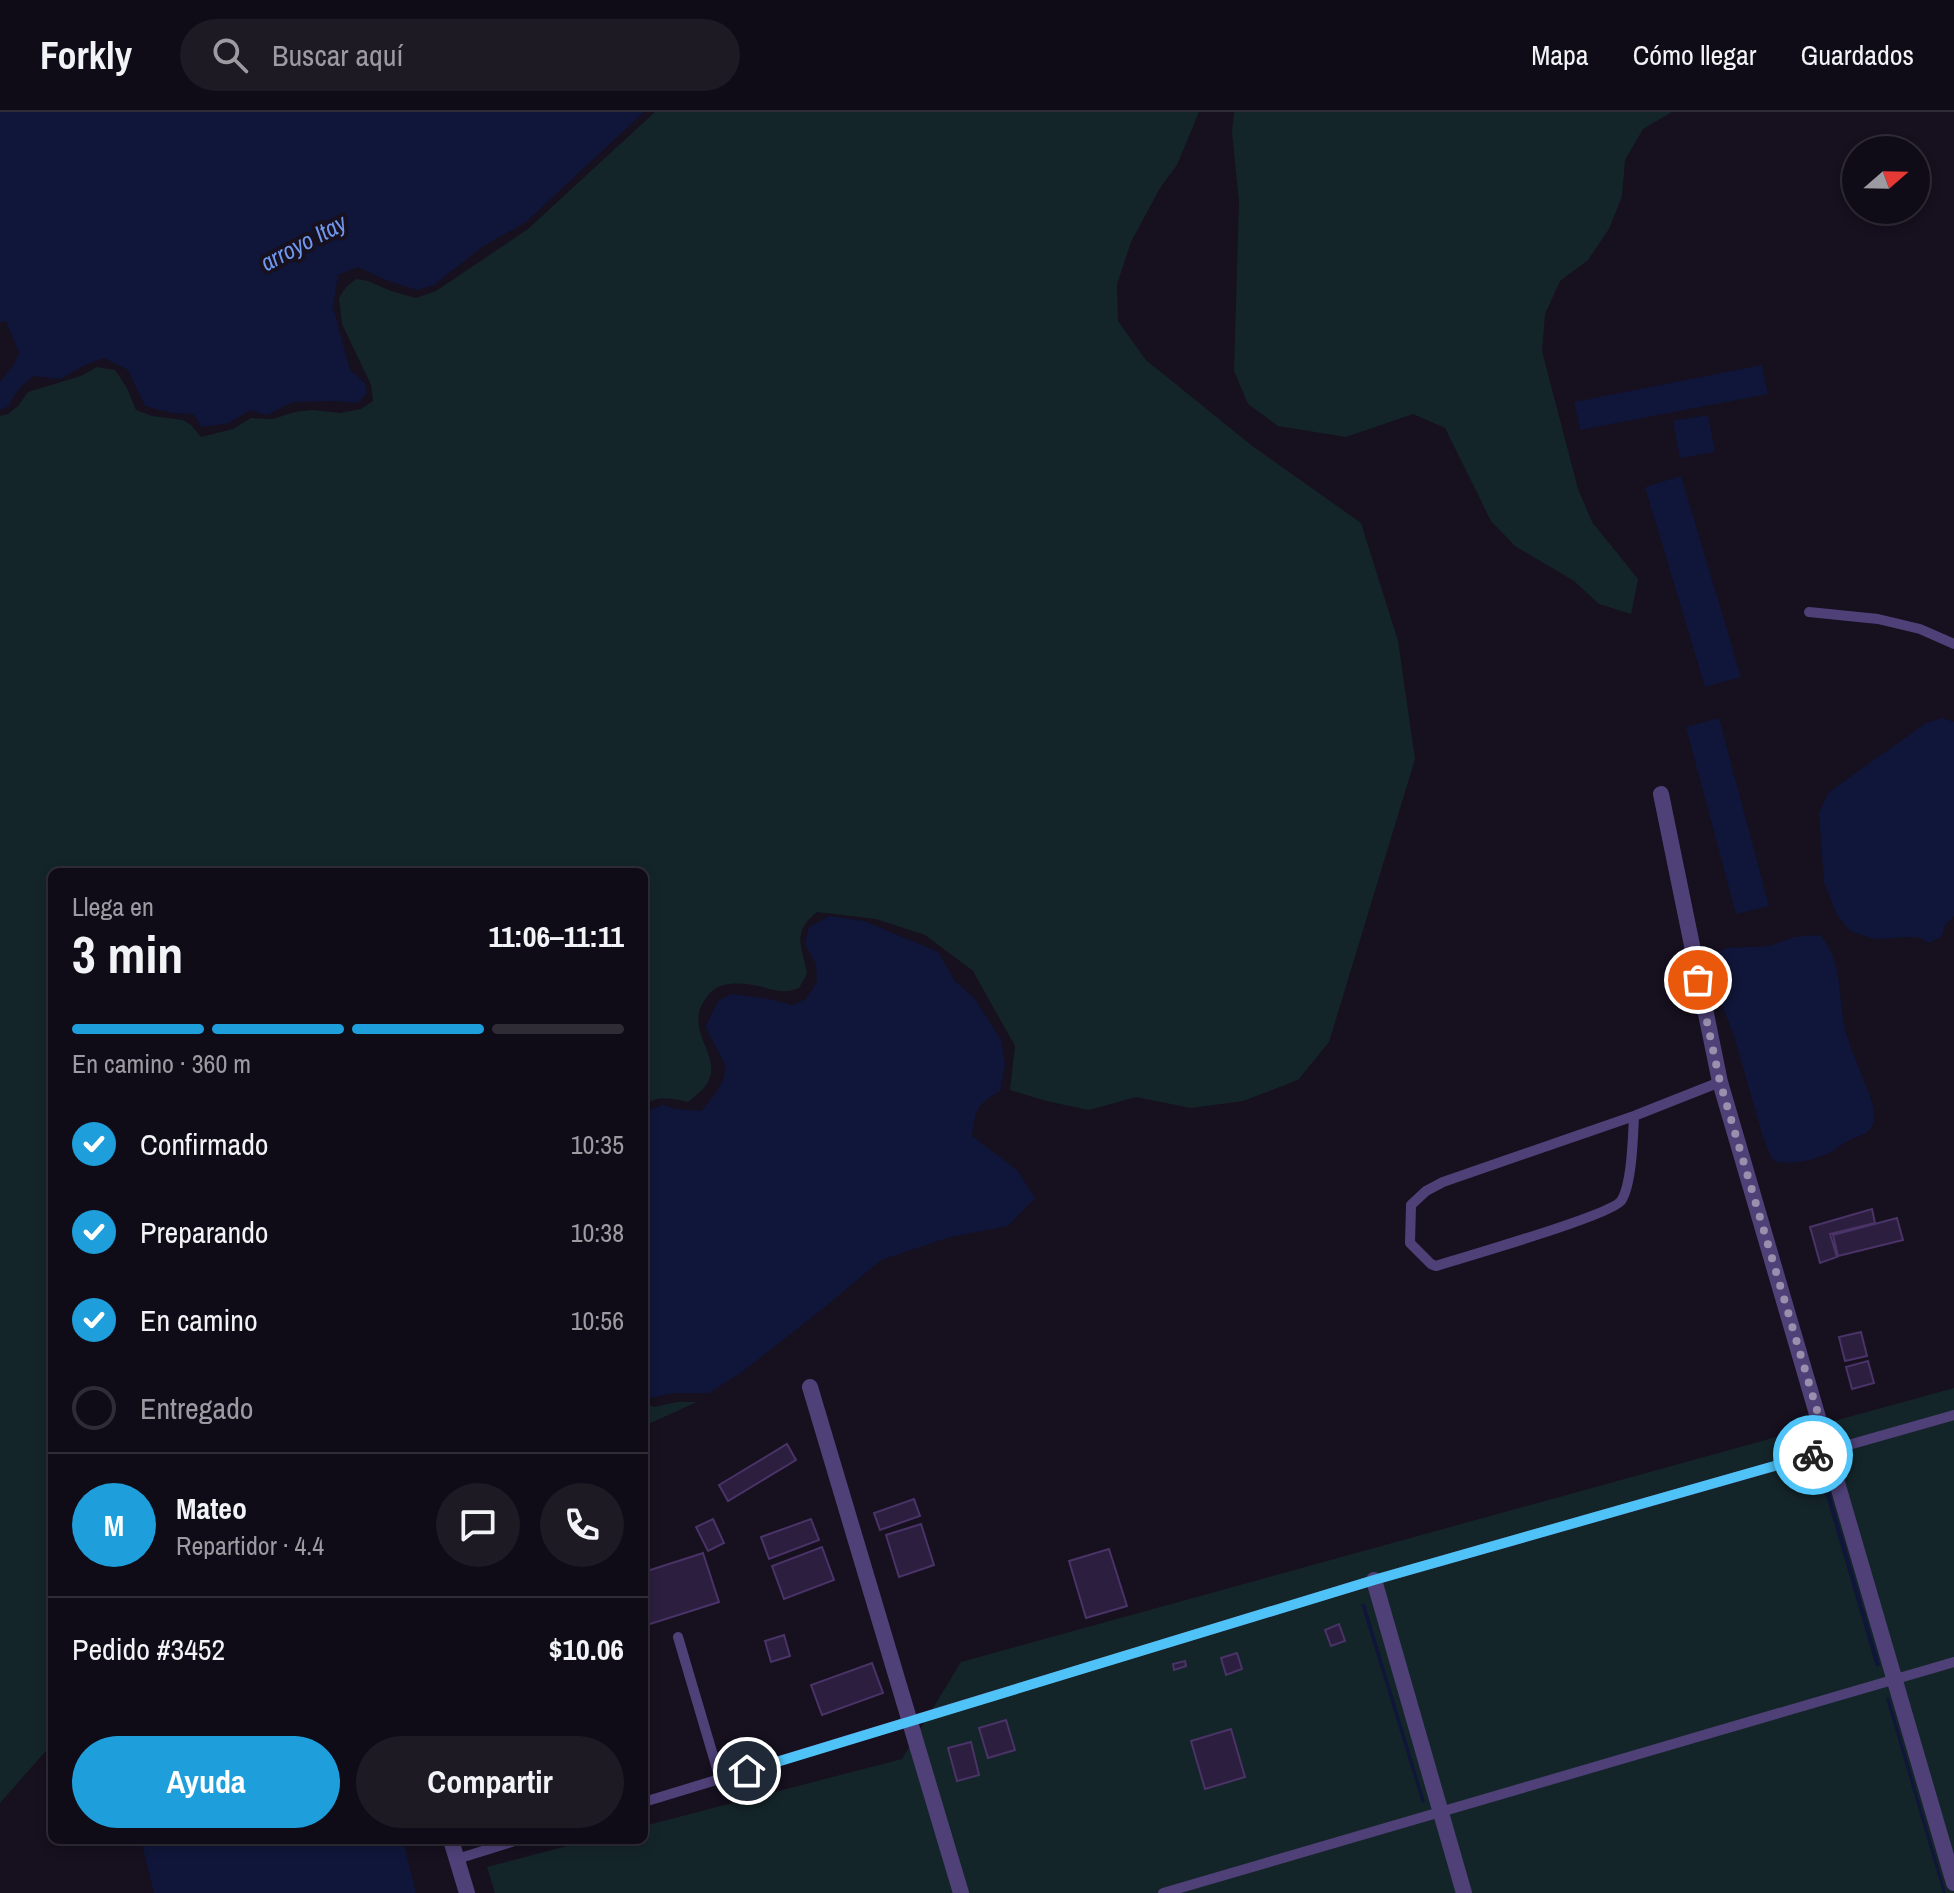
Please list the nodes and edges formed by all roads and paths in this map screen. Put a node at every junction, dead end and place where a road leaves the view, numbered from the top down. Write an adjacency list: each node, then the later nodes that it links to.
1 (1809, 612): 2 (lane)
2 (1954, 644)
3 (1661, 794): 4 (street)
4 (1720, 1082): 5 (lane); 8 (street)
5 (1634, 1116): 5 (lane)
6 (810, 1387): 13 (street)
7 (1954, 1415): 8 (lane)
8 (1829, 1451): 9 (lane); 12 (street)
9 (1374, 1580): 13 (lane); 16 (street)
10 (678, 1637): 14 (lane)
11 (1954, 1662): 12 (lane)
12 (1895, 1679): 16 (lane); 20 (street)
13 (910, 1721): 14 (lane); 22 (street)
14 (720, 1779): 15 (lane)
15 (648, 1801)
16 (1440, 1811): 23 (lane); 24 (street)
17 (452, 1844): 19 (street)
18 (505, 1844): 19 (lane)
19 (457, 1859): 21 (street)
20 (1954, 1883)
21 (467, 1893)
22 (961, 1893)
23 (1163, 1893)
24 (1464, 1893)

